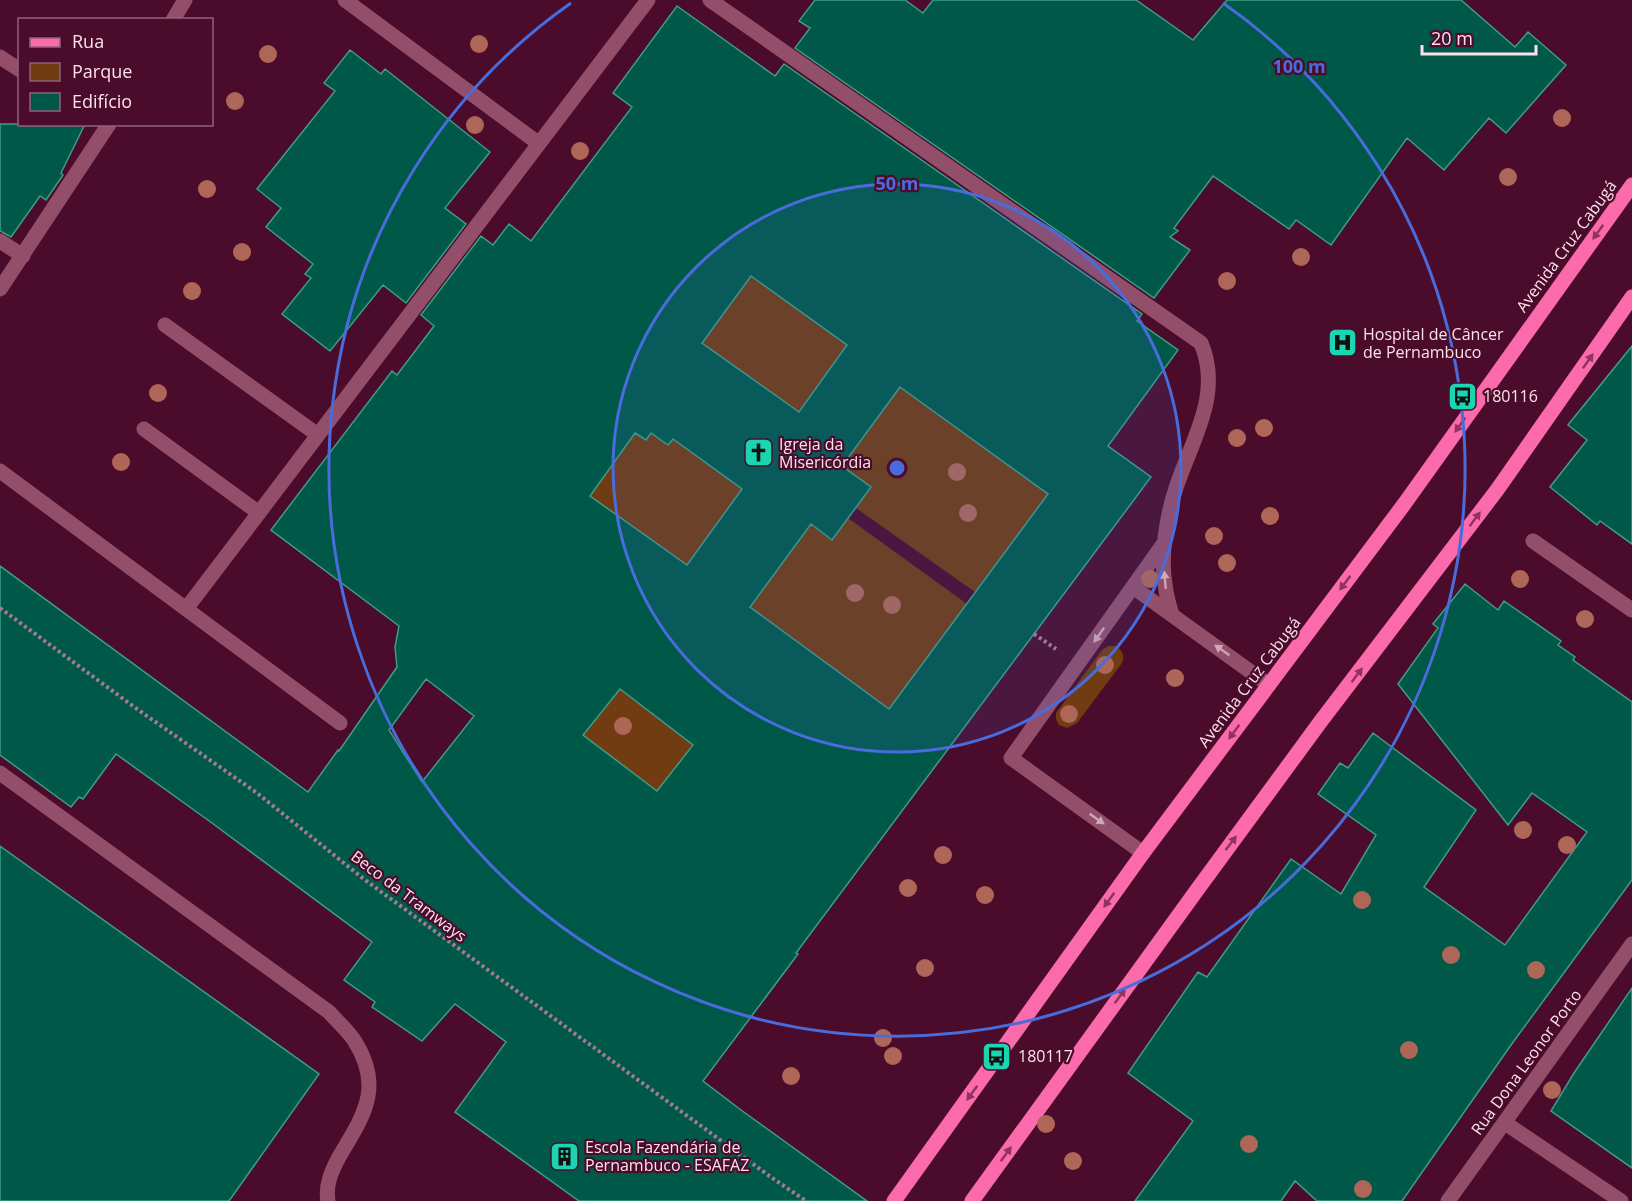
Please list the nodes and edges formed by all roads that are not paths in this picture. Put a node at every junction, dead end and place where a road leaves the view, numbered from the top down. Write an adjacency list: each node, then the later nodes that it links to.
1 (185, 0): 5 (street)
2 (345, 0): 9 (street)
3 (648, 0): 9 (street)
4 (710, 0): 21 (street)
5 (174, 18)
6 (0, 57): 7 (street)
7 (18, 69)
8 (105, 126): 12 (street)
9 (538, 143): 17 (street)
10 (1632, 185): 26 (main road, Avenida Cruz Cabugá, one-way to 26)
11 (0, 241): 12 (street)
12 (23, 256): 13 (street)
13 (0, 290)
14 (1632, 297): 34 (main road, one-way to 14)
15 (165, 325): 17 (street)
16 (144, 429): 19 (street)
17 (318, 435): 19 (street)
18 (0, 471): 23 (street)
19 (259, 513): 23 (street)
20 (1533, 541): 24 (street)
21 (1164, 543): 22 (street); 25 (street, one-way to 21)
22 (1133, 587): 25 (street); 29 (street, one-way to 29)
23 (186, 609): 27 (street)
24 (1632, 610)
25 (1172, 615): 26 (street, one-way to 25)
26 (1269, 685): 29 (main road, Avenida Cruz Cabugá, one-way to 29)
27 (340, 723)
28 (0, 773): 32 (street)
29 (1143, 853): 33 (main road, Avenida Cruz Cabugá, one-way to 33)
30 (1632, 944): 31 (street, Rua Dona Leonor Porto)
31 (1505, 1123): 35 (street, Rua Dona Leonor Porto); 36 (street)
32 (328, 1201)
33 (894, 1201)
34 (972, 1201)
35 (1448, 1201)
36 (1621, 1201)

